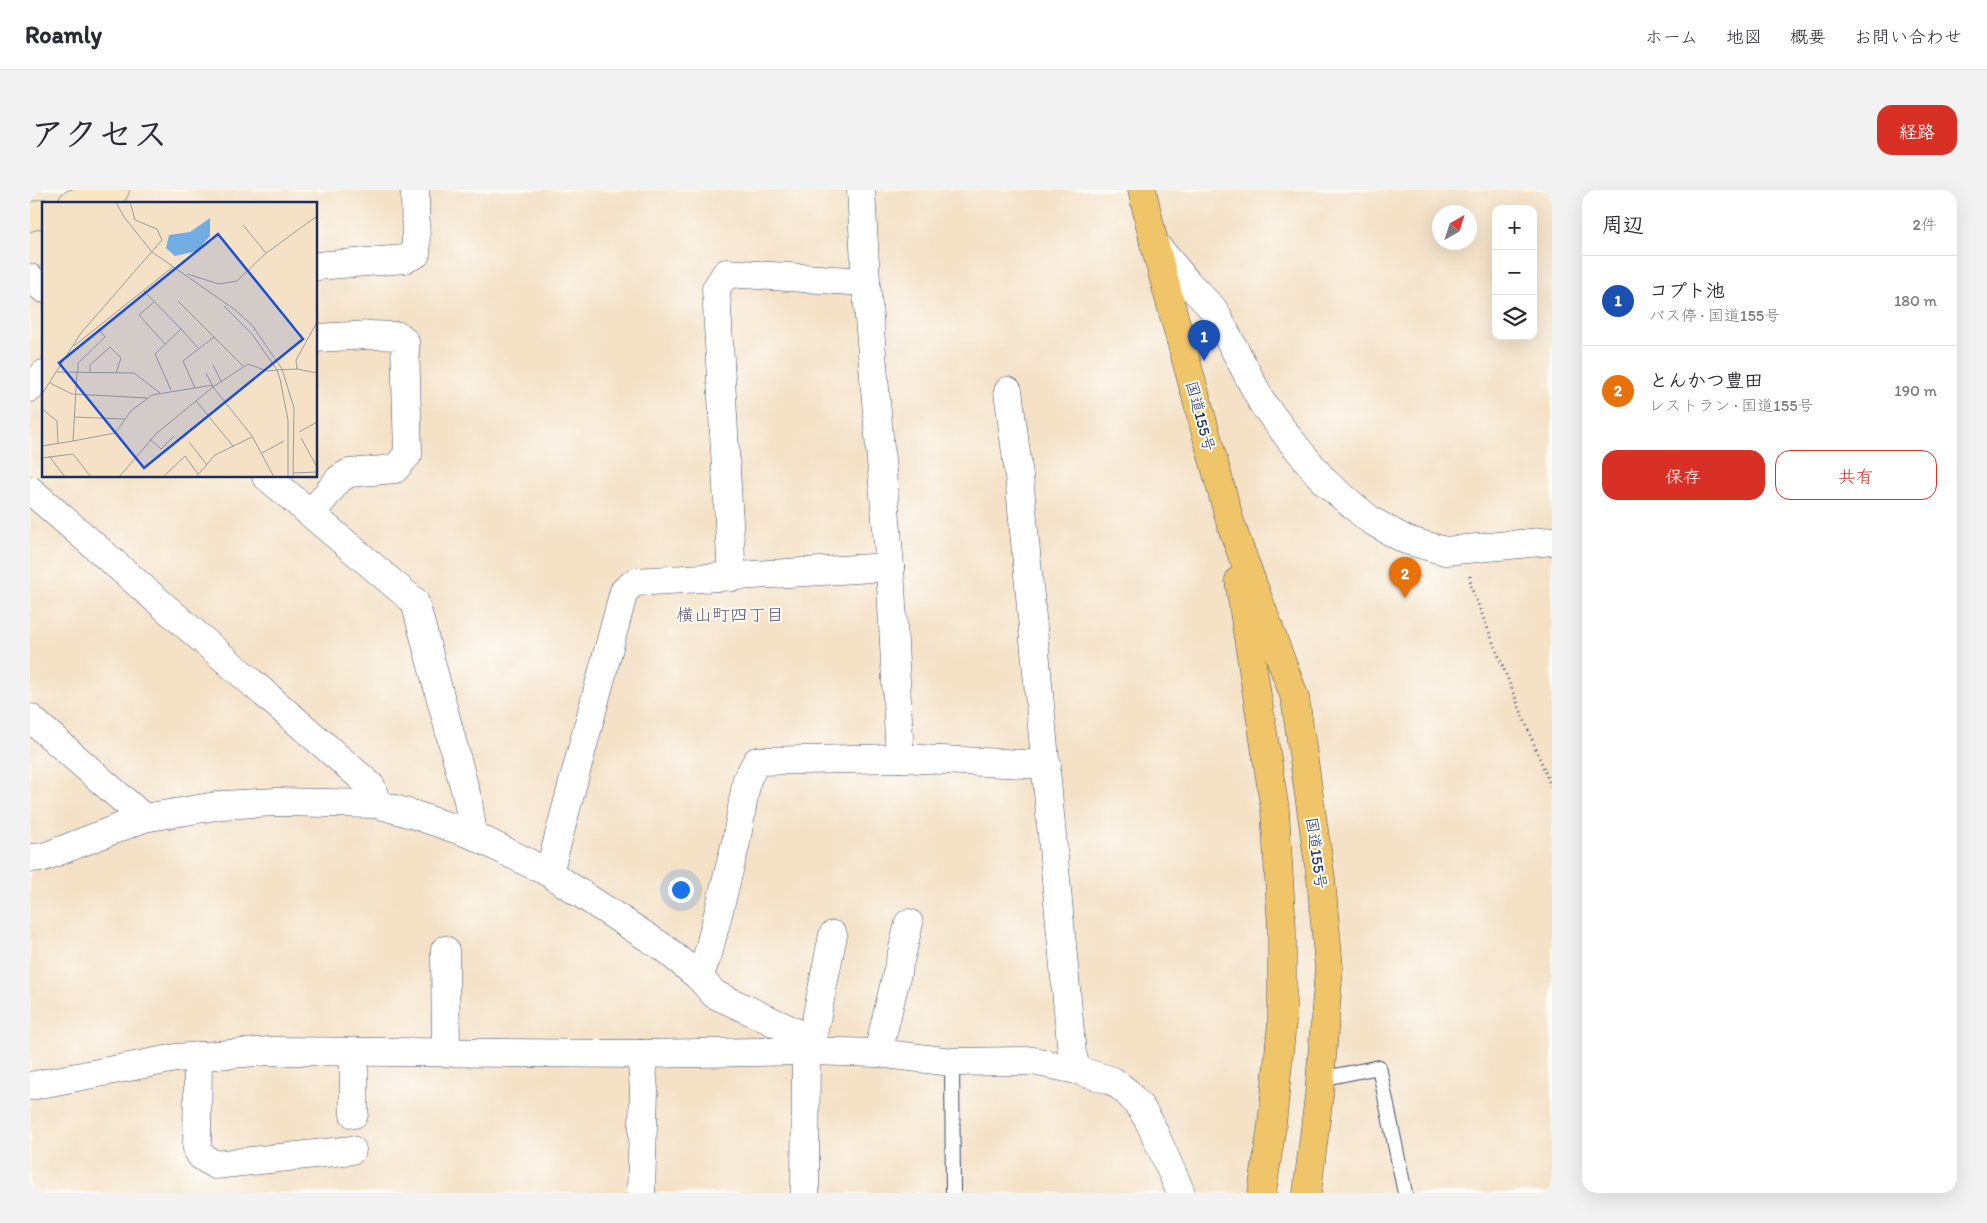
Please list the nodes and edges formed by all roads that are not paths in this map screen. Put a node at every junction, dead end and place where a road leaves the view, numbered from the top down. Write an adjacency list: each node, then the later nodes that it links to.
1 (115, 190): 5 (street)
2 (414, 190): 7 (street)
3 (861, 190): 9 (street)
4 (1142, 190): 6 (highway, 国道155号)
5 (78, 202)
6 (1154, 243): 18 (highway, 国道155号); 19 (street)
7 (318, 266)
8 (30, 278): 10 (street)
9 (866, 282): 20 (street); 21 (street)
10 (42, 287)
11 (318, 338): 17 (street)
12 (42, 376): 13 (street)
13 (30, 388)
14 (1008, 391): 24 (street)
15 (268, 478): 17 (street)
16 (30, 490): 25 (street)
17 (311, 514): 27 (street)
18 (1231, 525): 42 (highway, 国道155号); 50 (highway, 国道155号)
19 (1552, 541)
20 (890, 567): 21 (street); 23 (street)
21 (732, 577): 29 (street)
22 (30, 718): 26 (street)
23 (900, 758): 24 (street); 33 (street)
24 (1047, 765): 41 (street)
25 (377, 804): 26 (street); 27 (street)
26 (144, 818): 28 (street)
27 (473, 835): 29 (street)
28 (30, 858)
29 (549, 873): 33 (street)
30 (910, 923): 37 (street)
31 (833, 935): 34 (street)
32 (445, 950): 36 (street)
33 (699, 977): 34 (street)
34 (810, 1045): 37 (street); 38 (street); 47 (street)
35 (354, 1052): 36 (street); 39 (street); 44 (street)
36 (446, 1053): 38 (street)
37 (878, 1053): 40 (street)
38 (641, 1054): 46 (street)
39 (198, 1056): 43 (street); 45 (street)
40 (952, 1062): 41 (street); 48 (lane)
41 (1077, 1070): 49 (street)
42 (1320, 1079): 51 (highway, 国道155号); 52 (lane)
43 (30, 1086)
44 (354, 1114)
45 (352, 1150)
46 (641, 1193)
47 (805, 1193)
48 (953, 1193)
49 (1181, 1193)
50 (1262, 1193)
51 (1307, 1193)
52 (1405, 1193)

